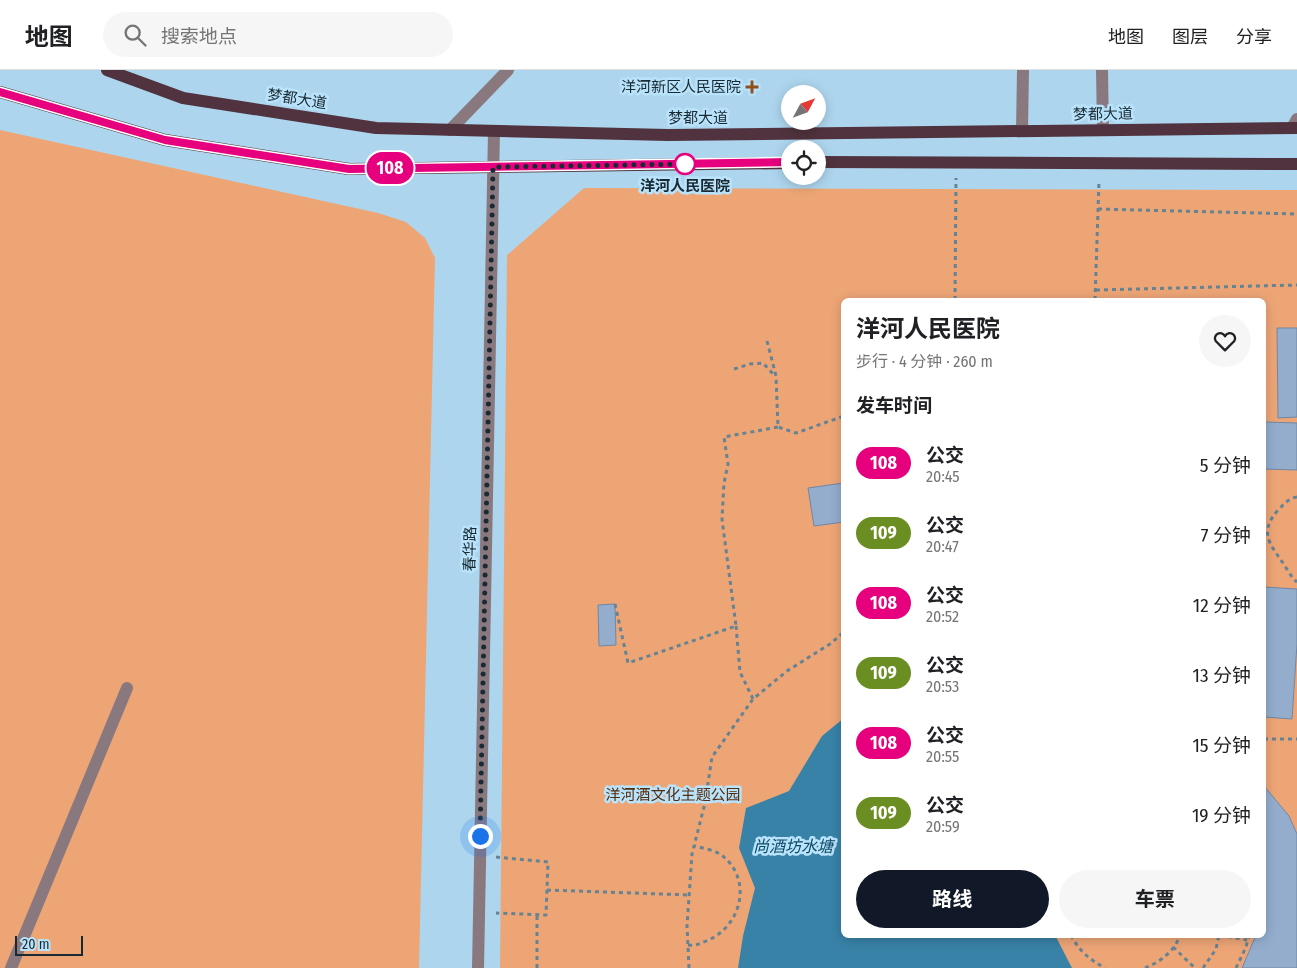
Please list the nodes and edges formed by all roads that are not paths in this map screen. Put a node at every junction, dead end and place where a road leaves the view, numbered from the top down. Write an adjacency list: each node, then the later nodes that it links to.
1 (107, 70): 7 (main road, 梦都大道)
2 (508, 70): 7 (street)
3 (1022, 70): 10 (street)
4 (1102, 70): 8 (street)
5 (0, 92): 14 (main road)
6 (1295, 125): 8 (main road, 梦都大道)
7 (450, 130): 9 (main road, 梦都大道)
8 (1103, 130): 10 (main road, 梦都大道)
9 (494, 131): 10 (main road, 梦都大道); 14 (street, 春华路)
10 (1022, 131)
11 (781, 162): 14 (main road)
12 (826, 162): 13 (main road)
13 (1297, 164)
14 (493, 167): 17 (street, 春华路)
15 (127, 688): 16 (street)
16 (11, 968)
17 (478, 968)

